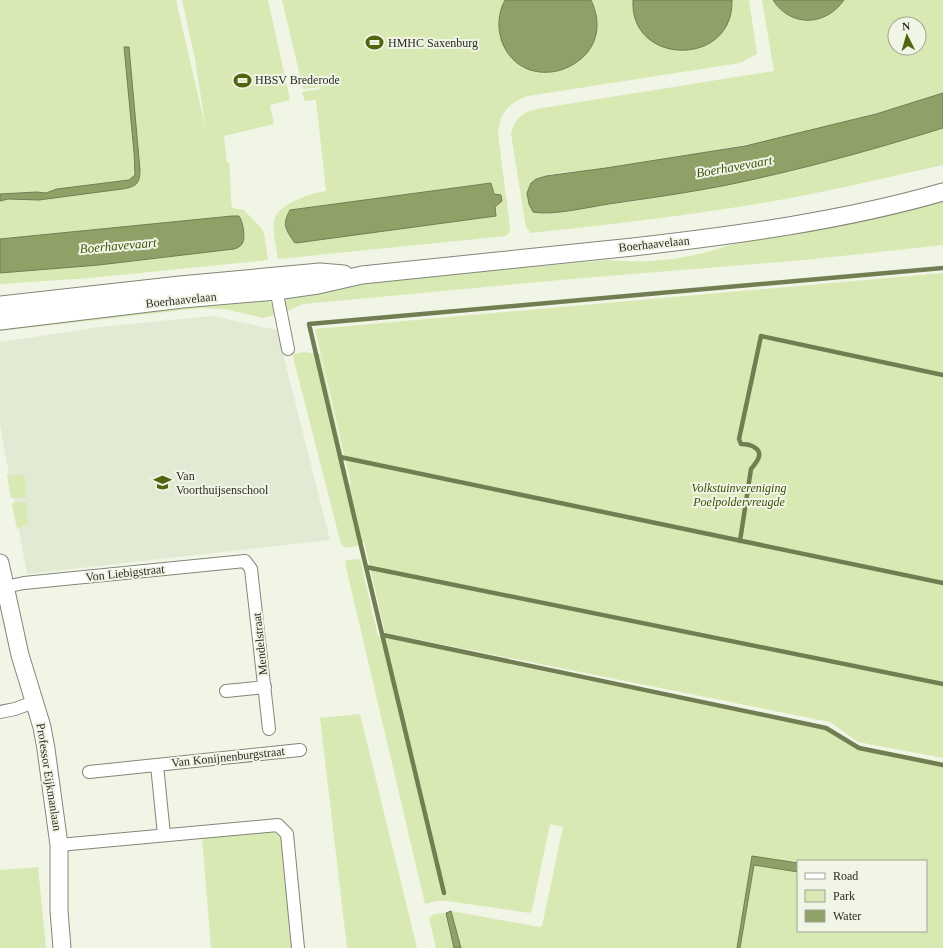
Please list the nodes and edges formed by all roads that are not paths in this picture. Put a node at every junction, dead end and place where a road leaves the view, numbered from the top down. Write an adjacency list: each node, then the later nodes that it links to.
1 (943, 192): 2 (main road, Boerhaavelaan)
2 (275, 284): 3 (main road, Boerhaavelaan); 4 (main road, Boerhaavelaan); 5 (street)
3 (0, 305)
4 (0, 321)
5 (288, 349)
6 (245, 561): 8 (street, Von Liebigstraat); 9 (street, Mendelstraat)
7 (0, 562): 8 (main road, Professor Eijkmanlaan)
8 (5, 586): 11 (main road, Professor Eijkmanlaan)
9 (265, 687): 10 (street); 13 (street, Mendelstraat)
10 (226, 691)
11 (34, 702): 12 (street); 18 (main road, Professor Eijkmanlaan)
12 (0, 712)
13 (269, 729)
14 (300, 750): 15 (street, Van Konijnenburgstraat)
15 (157, 765): 16 (street, Van Konijnenburgstraat); 17 (street, Van Konijnenburgstraat)
16 (89, 772)
17 (164, 835): 18 (street); 20 (street)
18 (59, 845): 19 (main road, Professor Eijkmanlaan)
19 (62, 948)
20 (298, 948)

